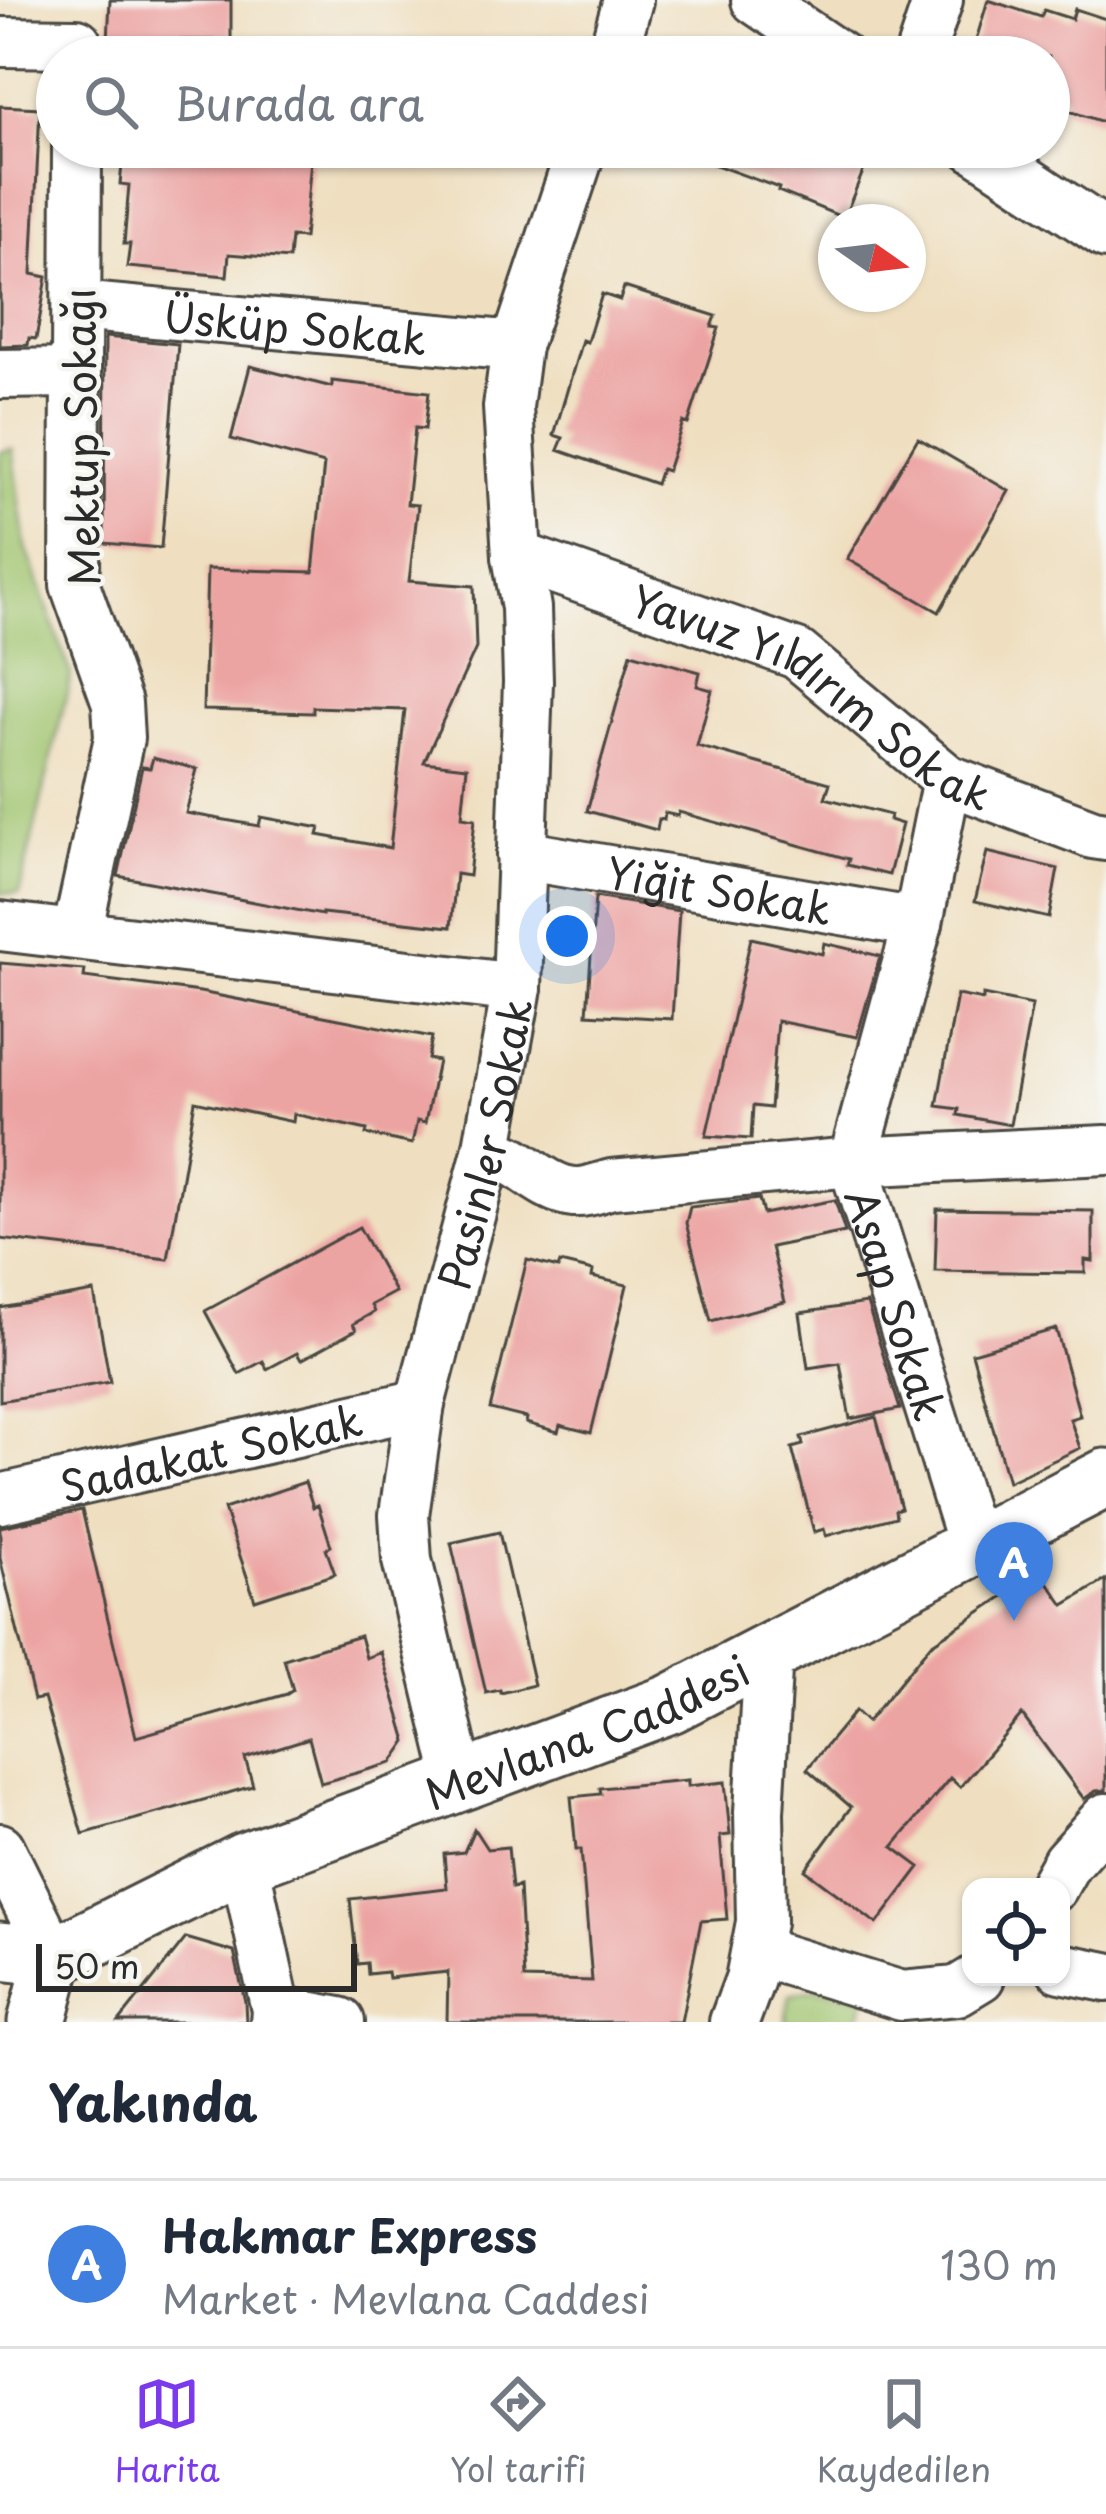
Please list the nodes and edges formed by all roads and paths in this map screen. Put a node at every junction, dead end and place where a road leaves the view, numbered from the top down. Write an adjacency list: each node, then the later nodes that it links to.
1 (628, 0): 4 (street)
2 (756, 0): 5 (street)
3 (938, 0): 6 (street)
4 (618, 36)
5 (809, 36)
6 (926, 36)
7 (36, 38): 8 (street)
8 (0, 42)
9 (77, 168): 13 (street, Mektup Sokağı)
10 (575, 168): 14 (street, Pasinler Sokak)
11 (1006, 168): 12 (street)
12 (1106, 234)
13 (77, 306): 14 (street, Üsküp Sokak); 15 (street, Mektup Sokağı)
14 (516, 346): 17 (street, Pasinler Sokak)
15 (74, 373): 16 (street); 23 (street, Mektup Sokağı)
16 (0, 374)
17 (517, 556): 18 (street, Yavuz Yıldırım Sokak); 20 (street, Pasinler Sokak)
18 (947, 779): 19 (street, Yavuz Yıldırım Sokak); 21 (street, Asap Sokak)
19 (1106, 836)
20 (520, 855): 21 (street, Yiğit Sokak); 24 (street, Pasinler Sokak)
21 (918, 923): 27 (street, Asap Sokak)
22 (0, 926): 23 (street)
23 (76, 933): 24 (street)
24 (517, 988): 26 (street, Pasinler Sokak)
25 (1106, 1150): 27 (street)
26 (487, 1152): 27 (street); 28 (street, Pasinler Sokak)
27 (853, 1162): 31 (street, Asap Sokak)
28 (420, 1405): 30 (street, Sadakat Sokak); 33 (street, Pasinler Sokak)
29 (1106, 1478): 31 (street, Mevlana Caddesi)
30 (0, 1499)
31 (973, 1547): 32 (street, Mevlana Caddesi)
32 (768, 1653): 33 (street, Mevlana Caddesi); 38 (street)
33 (460, 1782): 36 (street, Mevlana Caddesi)
34 (1106, 1818): 37 (street)
35 (0, 1848): 39 (street)
36 (244, 1862): 39 (street, Mevlana Caddesi); 43 (street)
37 (1058, 1878)
38 (755, 1951): 42 (street); 46 (street)
39 (27, 1954): 44 (street)
40 (1070, 1970): 41 (street)
41 (1106, 1977)
42 (965, 1986)
43 (275, 2016): 45 (street)
44 (37, 2022)
45 (340, 2022)
46 (734, 2022)

